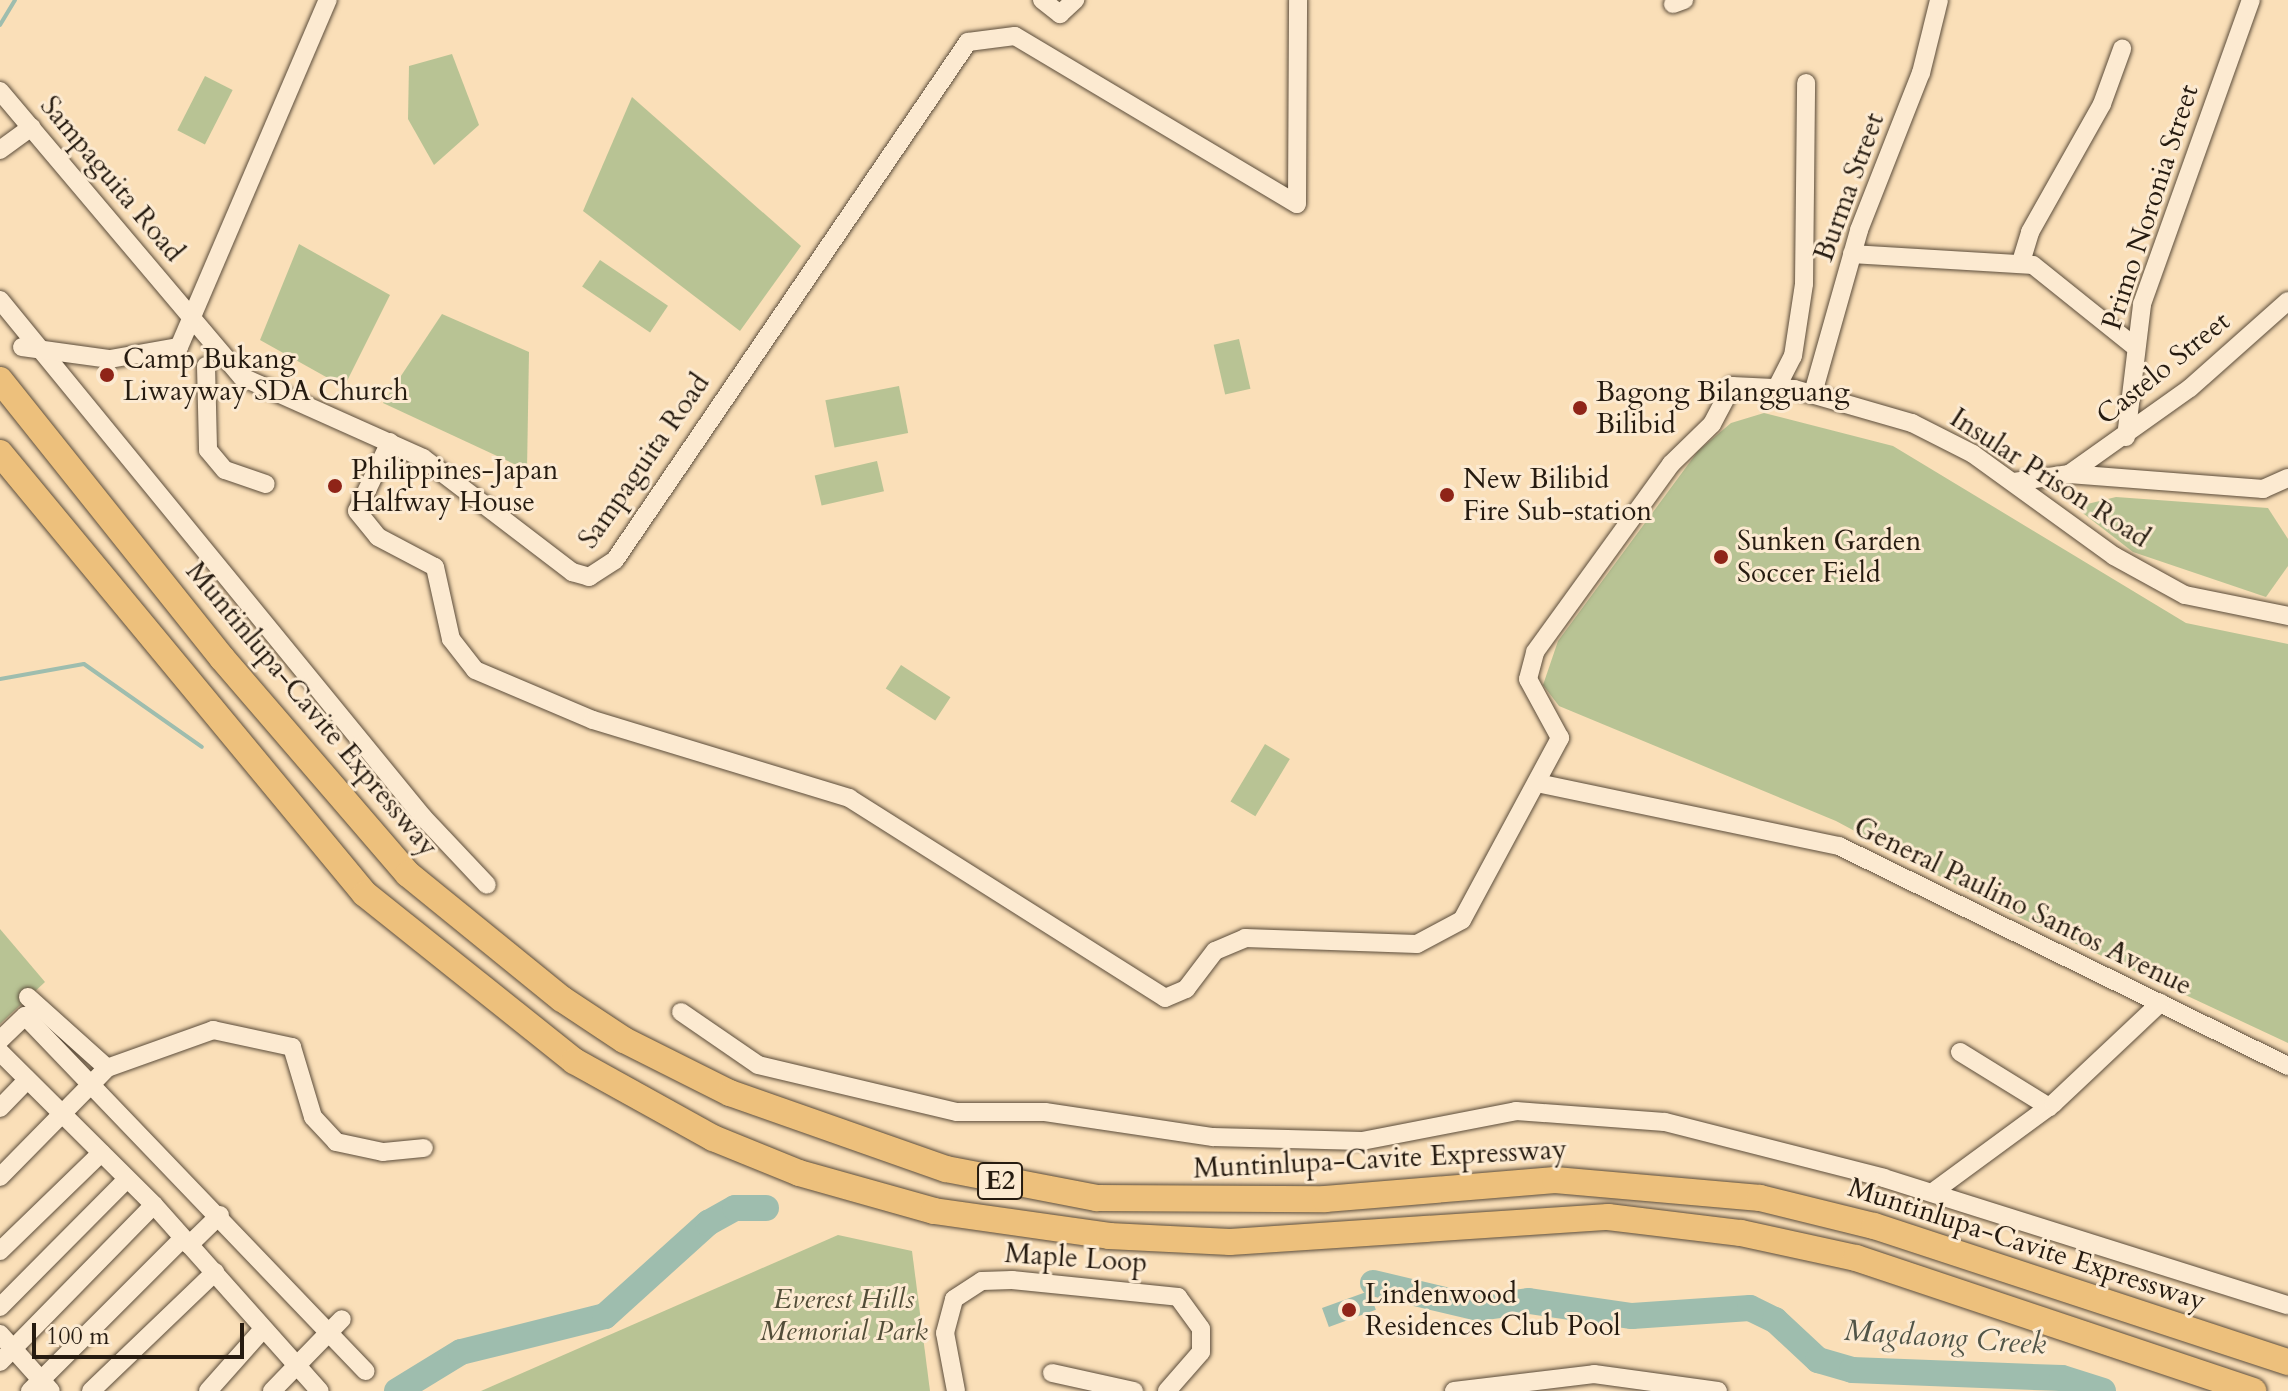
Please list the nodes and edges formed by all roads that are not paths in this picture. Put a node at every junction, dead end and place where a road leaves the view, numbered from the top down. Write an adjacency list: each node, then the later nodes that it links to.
1 (328, 0): 16 (street)
2 (1042, 0): 3 (street)
3 (1075, 0)
4 (1298, 0): 27 (street, Sampaguita Road)
5 (2251, 0): 17 (street, Primo Noronia Street)
6 (1932, 2): 12 (street, Burma Street)
7 (2122, 49): 13 (street)
8 (1806, 83): 24 (street)
9 (0, 91): 10 (street, Sampaguita Road)
10 (32, 127): 11 (street); 16 (street, Sampaguita Road)
11 (0, 150)
12 (1852, 254): 13 (street); 25 (street, Burma Street)
13 (2021, 262): 17 (street)
14 (0, 300): 20 (street)
15 (2288, 301): 26 (street, Castelo Street)
16 (193, 318): 19 (street); 21 (street, Sampaguita Road)
17 (2134, 346): 26 (street, Primo Noronia Street)
18 (22, 347): 20 (street)
19 (179, 347): 20 (street); 22 (street)
20 (43, 350): 35 (street)
21 (225, 358): 22 (street); 27 (street, Sampaguita Road)
22 (206, 366): 32 (street)
23 (0, 380): 67 (highway, Muntinlupa-Cavite Expressway / E2)
24 (1777, 387): 25 (street, Insular Prison Road); 34 (street, Insular Prison Road)
25 (1813, 393): 31 (street, Insular Prison Road)
26 (2126, 437): 29 (street, Castelo Street)
27 (390, 442): 34 (street)
28 (0, 453): 81 (highway, E2)
29 (2069, 474): 30 (street); 31 (street)
30 (2288, 478)
31 (2014, 482): 33 (street, Insular Prison Road)
32 (266, 484)
33 (2288, 616)
34 (1537, 783): 37 (street, General Paulino Santos Avenue)
35 (487, 885)
36 (28, 997): 43 (street)
37 (2160, 1003): 42 (street, General Paulino Santos Avenue); 46 (street)
38 (681, 1012): 53 (street)
39 (0, 1040): 45 (street)
40 (0, 1052): 44 (street)
41 (1960, 1052): 46 (street)
42 (2288, 1066)
43 (107, 1068): 45 (street); 49 (street)
44 (27, 1080): 47 (street); 48 (street)
45 (89, 1085): 48 (street); 55 (street)
46 (2049, 1107): 53 (street)
47 (0, 1108)
48 (61, 1113): 50 (street); 51 (street)
49 (424, 1148)
50 (101, 1153): 52 (street); 57 (street)
51 (0, 1177)
52 (127, 1179): 54 (street); 60 (street)
53 (1933, 1192): 59 (street)
54 (154, 1205): 56 (street); 65 (street)
55 (220, 1215): 56 (street); 64 (street)
56 (186, 1241): 58 (street); 71 (street)
57 (0, 1251)
58 (215, 1272): 62 (street); 72 (street)
59 (2288, 1305)
60 (0, 1307)
61 (342, 1319): 64 (street)
62 (263, 1329): 68 (street); 73 (street)
63 (0, 1334): 65 (street)
64 (328, 1334): 68 (street); 69 (street)
65 (14, 1348): 66 (street); 71 (street)
66 (0, 1362)
67 (2288, 1362)
68 (297, 1367): 74 (street); 75 (street)
69 (365, 1371)
70 (1052, 1373): 77 (street)
71 (41, 1388)
72 (91, 1391)
73 (208, 1391)
74 (272, 1391)
75 (320, 1391)
76 (956, 1391): 78 (street, Maple Loop)
77 (1134, 1391)
78 (1167, 1391)
79 (1454, 1391): 80 (street)
80 (1718, 1391)
81 (2253, 1391)

